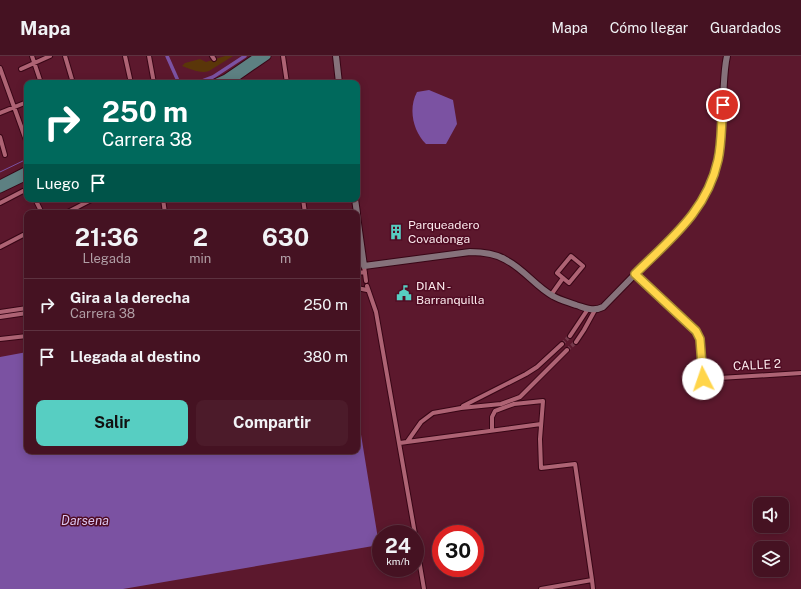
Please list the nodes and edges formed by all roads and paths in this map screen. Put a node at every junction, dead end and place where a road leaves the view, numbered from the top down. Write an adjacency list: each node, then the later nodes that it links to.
1 (32, 56): 11 (street)
2 (50, 56): 11 (street)
3 (65, 56): 15 (street)
4 (125, 56): 16 (street)
5 (149, 56): 17 (street)
6 (258, 56): 18 (main road)
7 (267, 56): 19 (main road)
8 (283, 56): 20 (street)
9 (336, 56): 21 (street)
10 (727, 56): 40 (street)
11 (34, 63): 13 (street); 14 (street)
12 (0, 68): 23 (street)
13 (21, 69)
14 (40, 80)
15 (72, 80)
16 (130, 80)
17 (153, 80)
18 (222, 80)
19 (231, 80)
20 (287, 80)
21 (339, 80)
22 (24, 103): 23 (street)
23 (14, 107): 24 (street); 25 (street)
24 (0, 113)
25 (24, 135)
26 (0, 137): 27 (street)
27 (5, 154)
28 (24, 172): 30 (main road)
29 (24, 177): 31 (main road)
30 (0, 184)
31 (0, 189)
32 (24, 191): 34 (street)
33 (87, 202): 35 (street)
34 (0, 203)
35 (72, 210)
36 (24, 235): 38 (street)
37 (360, 245): 39 (street)
38 (0, 247)
39 (362, 265): 42 (street); 44 (street)
40 (635, 274): 46 (street); 56 (street, CALLE 2)
41 (564, 278): 41 (street); 44 (street)
42 (366, 281)
43 (360, 288): 61 (street)
44 (551, 295): 46 (street)
45 (24, 308): 47 (street)
46 (591, 310): 51 (street); 53 (street)
47 (0, 312)
48 (24, 313): 49 (street)
49 (0, 317)
50 (24, 336): 52 (street)
51 (570, 336)
52 (0, 339)
53 (576, 342)
54 (562, 344): 57 (street)
55 (567, 350): 57 (street)
56 (801, 373)
57 (461, 408): 60 (street)
58 (541, 424): 59 (street); 59 (street); 64 (street)
59 (492, 430): 60 (street)
60 (407, 442): 61 (street)
61 (400, 443): 62 (street)
62 (413, 525)
63 (422, 577): 65 (street)
64 (592, 580): 66 (street); 67 (street)
65 (424, 589)
66 (541, 589)
67 (593, 589)

